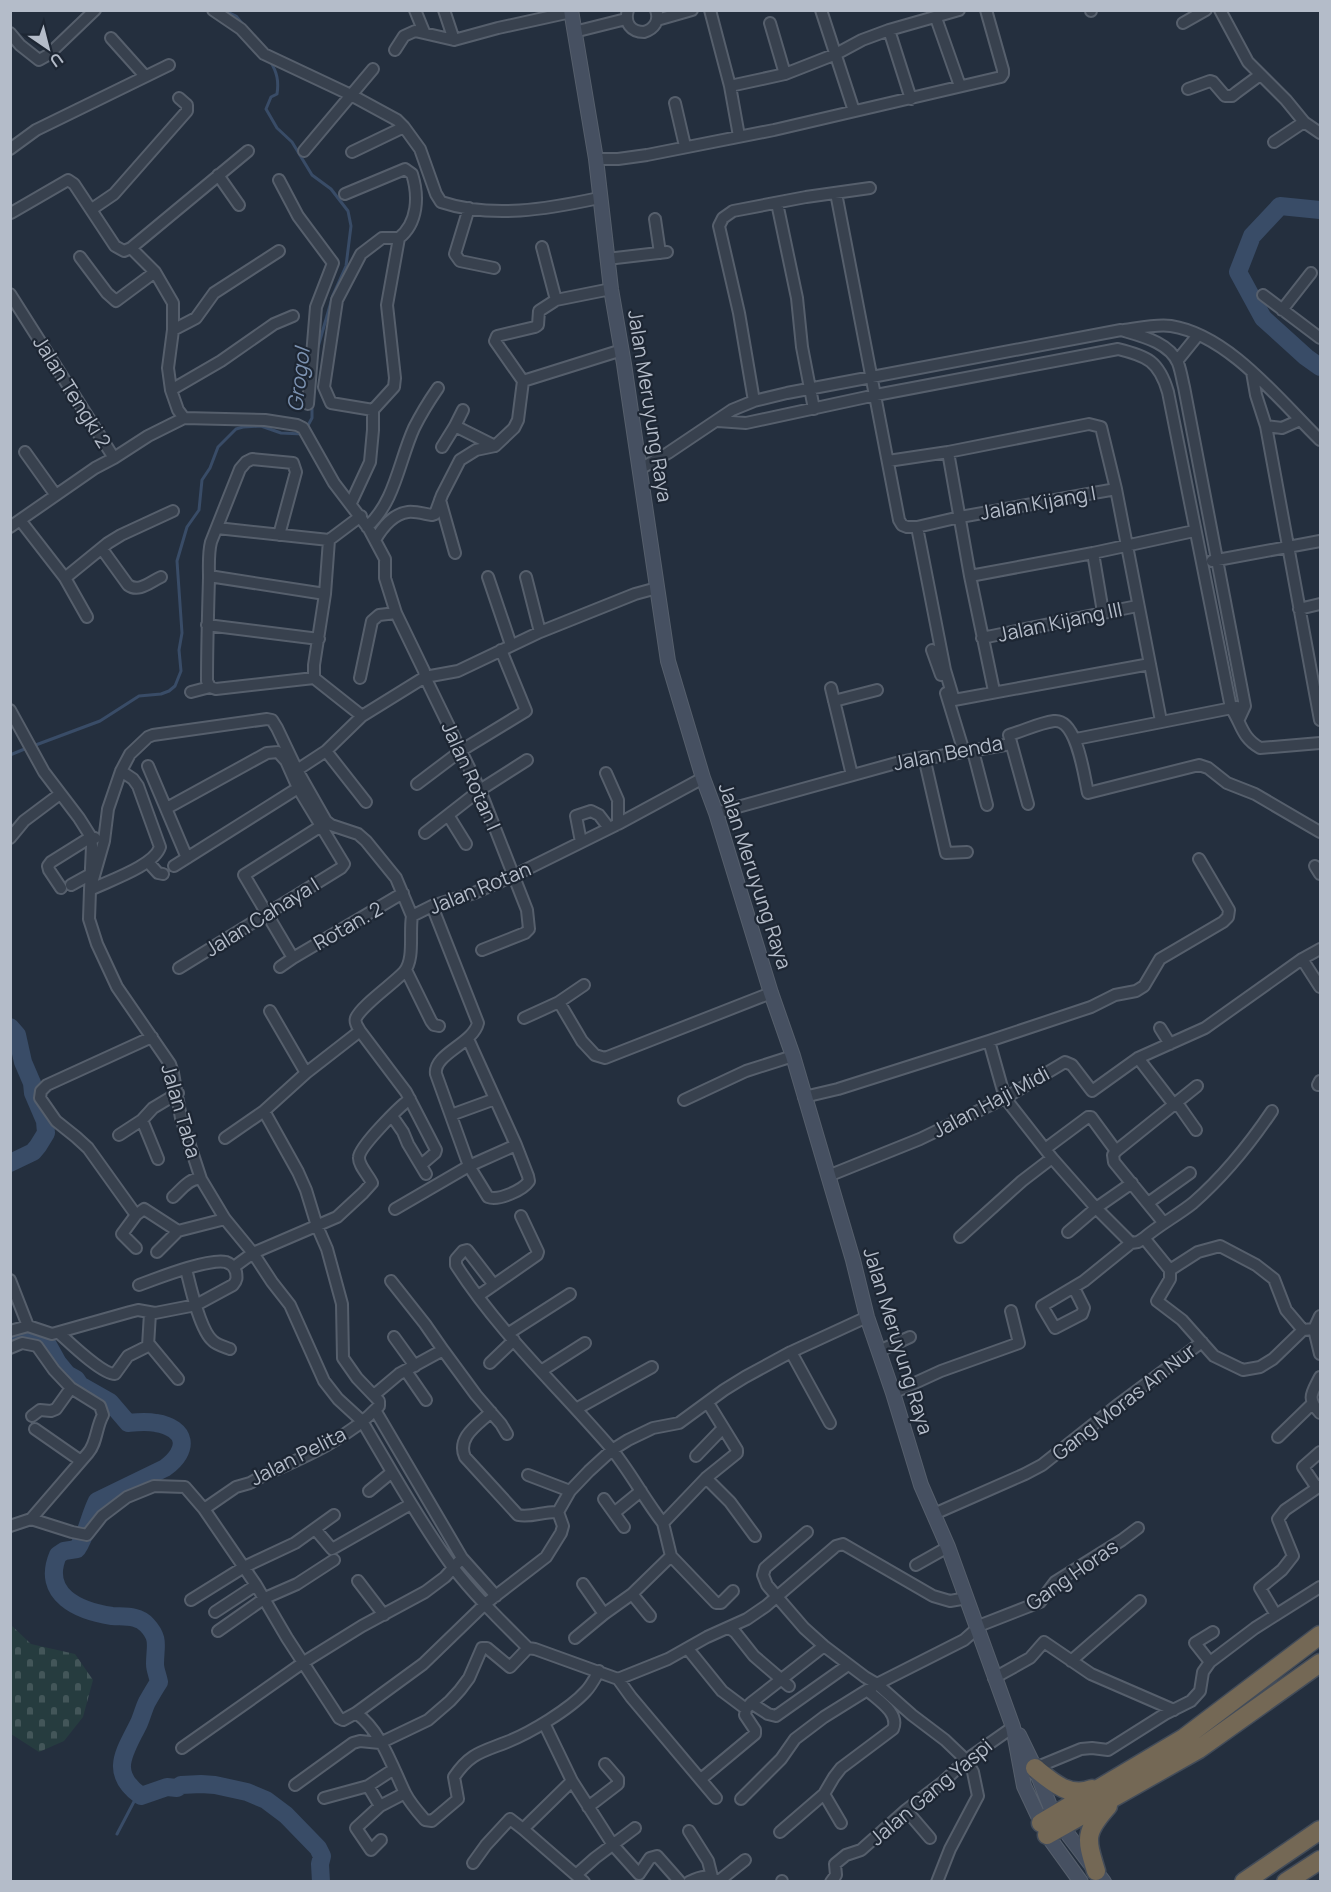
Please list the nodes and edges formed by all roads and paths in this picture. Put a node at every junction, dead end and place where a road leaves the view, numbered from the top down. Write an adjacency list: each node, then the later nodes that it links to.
1 (94, 10): 24 (street)
2 (213, 10): 36 (street)
3 (415, 10): 19 (street)
4 (444, 10): 23 (street)
5 (692, 10): 14 (street)
6 (710, 10): 33 (street)
7 (821, 10): 27 (street)
8 (959, 10): 15 (street)
9 (986, 10): 34 (street)
10 (1206, 10): 17 (street)
11 (1220, 10): 31 (street)
12 (571, 11): 20 (main road, Jalan Meruyung Raya); 23 (street)
13 (627, 15): 14 (street); 20 (street)
14 (657, 15)
15 (936, 18): 18 (street); 34 (street)
16 (770, 23): 30 (street)
17 (1183, 23)
18 (889, 30): 27 (street); 38 (street)
19 (424, 32): 23 (street); 25 (street)
20 (574, 32): 51 (main road, Jalan Meruyung Raya)
21 (10, 33): 24 (street)
22 (111, 38): 32 (street)
23 (454, 40)
24 (20, 45): 26 (street)
25 (395, 50)
26 (10, 52)
27 (836, 54): 30 (street); 40 (street)
28 (169, 65): 32 (street)
29 (373, 69): 36 (street)
30 (785, 74): 33 (street)
31 (1260, 75): 35 (street); 41 (street)
32 (145, 76): 47 (street)
33 (730, 86): 44 (street)
34 (960, 86): 38 (street)
35 (1188, 89)
36 (351, 95): 42 (street); 49 (street)
37 (180, 98): 61 (street)
38 (911, 99): 40 (street)
39 (675, 103): 46 (street)
40 (854, 111): 44 (street)
41 (1304, 122): 43 (street); 45 (street)
42 (404, 127): 50 (street); 60 (street)
43 (1320, 133)
44 (738, 136): 46 (street)
45 (1274, 142)
46 (685, 146): 51 (street)
47 (10, 149)
48 (248, 151): 52 (street)
49 (303, 151)
50 (352, 152)
51 (596, 159): 57 (main road, Jalan Meruyung Raya)
52 (218, 175): 59 (street); 66 (street)
53 (279, 180): 70 (street)
54 (870, 188): 55 (street)
55 (836, 193): 58 (street); 89 (street)
56 (345, 194): 64 (street)
57 (600, 198): 60 (street); 69 (main road, Jalan Meruyung Raya)
58 (777, 203): 92 (street); 95 (street)
59 (239, 205)
60 (469, 208): 71 (street)
61 (92, 209): 62 (street); 66 (street)
62 (11, 213)
63 (655, 219): 69 (street)
64 (399, 238): 70 (street); 98 (street)
65 (542, 247): 77 (street)
66 (132, 248): 72 (street)
67 (279, 251): 80 (street)
68 (80, 257): 72 (street)
69 (607, 259): 74 (main road, Jalan Meruyung Raya)
70 (344, 265): 96 (street); 98 (street)
71 (494, 268)
72 (155, 272): 80 (street)
73 (1311, 273): 78 (street)
74 (612, 289): 77 (street); 85 (main road, Jalan Meruyung Raya)
75 (10, 294): 112 (street, Jalan Tengki 2)
76 (1263, 296): 78 (street)
77 (556, 300): 90 (street)
78 (1282, 310): 83 (street)
79 (293, 316): 93 (street)
80 (173, 330): 93 (street)
81 (1121, 330): 82 (street); 84 (street); 89 (street)
82 (1198, 335): 87 (street); 88 (street)
83 (1320, 337)
84 (1162, 345): 86 (street); 87 (street)
85 (622, 350): 90 (street); 114 (main road, Jalan Meruyung Raya)
86 (1152, 361): 94 (street); 126 (street)
87 (1177, 361): 136 (street)
88 (1252, 372): 101 (street); 105 (street)
89 (873, 378): 92 (street); 94 (street)
90 (523, 381): 106 (street)
91 (438, 388): 127 (street)
92 (810, 389): 95 (street); 97 (street)
93 (171, 390): 100 (street)
94 (876, 395): 97 (street); 113 (street)
95 (754, 401): 102 (street)
96 (308, 404)
97 (814, 409): 102 (street)
98 (373, 410): 118 (street)
99 (463, 410): 104 (street)
100 (184, 418): 112 (street); 118 (street, Jalan Rotan I)
101 (1300, 420): 105 (street); 107 (street)
102 (718, 421): 114 (street)
103 (527, 424): 106 (street)
104 (455, 426): 108 (street); 109 (street)
105 (1266, 426): 132 (street)
106 (514, 428): 108 (street)
107 (1320, 440)
108 (495, 446): 117 (street)
109 (442, 447)
110 (25, 452): 116 (street)
111 (948, 452): 113 (street); 115 (street); 121 (street)
112 (114, 458): 116 (street)
113 (888, 461): 124 (street)
114 (640, 469): 144 (main road, Jalan Meruyung Raya)
115 (1116, 489): 121 (street, Jalan Kijang I); 131 (street)
116 (55, 494): 122 (street)
117 (440, 500): 127 (street); 134 (street)
118 (351, 503): 120 (street, Jalan Rotan I)
119 (173, 511): 133 (street)
120 (361, 516): 127 (street, Jalan Rotan I); 129 (street)
121 (960, 517): 124 (street, Jalan Kijang I); 139 (street)
122 (20, 520): 123 (street); 143 (street)
123 (10, 527)
124 (917, 527): 167 (street)
125 (217, 528): 128 (street); 128 (street); 138 (street)
126 (1194, 531): 131 (street); 137 (street)
127 (371, 533): 150 (street, Jalan Rotan I)
128 (279, 535): 129 (street)
129 (329, 540): 145 (street)
130 (1320, 541): 132 (street)
131 (1126, 546): 135 (street); 147 (street)
132 (1289, 547): 136 (street); 148 (street)
133 (102, 549): 140 (street); 143 (street)
134 (456, 553)
135 (1093, 553): 139 (street); 149 (street)
136 (1217, 560): 137 (street); 169 (street)
137 (1202, 563): 170 (street)
138 (209, 576): 145 (street); 152 (street)
139 (969, 576): 154 (street)
140 (160, 577)
141 (488, 577): 156 (street)
142 (526, 577): 153 (street)
143 (65, 578): 151 (street)
144 (657, 588): 153 (street); 189 (main road, Jalan Meruyung Raya)
145 (325, 594): 155 (street)
146 (1320, 604): 148 (street)
147 (1137, 606): 149 (street, Jalan Kijang III); 158 (street)
148 (1299, 609): 159 (street)
149 (1103, 612): 154 (street, Jalan Kijang III)
150 (396, 613): 160 (street, Jalan Rotan I); 162 (street)
151 (87, 617)
152 (207, 625): 155 (street); 163 (street)
153 (540, 632): 156 (street)
154 (982, 638): 167 (street)
155 (319, 639): 161 (street)
156 (506, 648): 160 (street); 180 (street)
157 (932, 650): 181 (street)
158 (1150, 664): 167 (street); 175 (street)
159 (1316, 668): 174 (street)
160 (425, 677): 172 (street); 180 (street, Jalan Rotan I)
161 (314, 678): 163 (street); 172 (street)
162 (360, 678)
163 (210, 687): 166 (street)
164 (831, 688): 168 (street)
165 (877, 690): 168 (street)
166 (191, 692)
167 (994, 692)
168 (834, 701): 188 (street)
169 (1245, 706): 170 (street); 173 (street)
170 (1231, 708): 173 (street); 175 (street)
171 (10, 710): 193 (street)
172 (362, 716): 179 (street)
173 (1239, 719): 178 (street)
174 (1320, 720)
175 (1161, 721): 176 (street)
176 (1076, 739): 177 (street, Jalan Benda); 203 (street)
177 (1011, 744): 181 (street, Jalan Benda); 195 (street)
178 (1320, 744)
179 (326, 750): 185 (street); 194 (street)
180 (462, 750): 190 (street); 192 (street, Jalan Rotan I)
181 (969, 752): 182 (street, Jalan Benda); 196 (street)
182 (924, 757): 188 (street, Jalan Benda); 209 (street)
183 (527, 760): 192 (street)
184 (148, 766): 197 (street)
185 (297, 770): 186 (street, Jalan Rotan); 218 (street, Jalan Rotan)
186 (121, 771): 206 (street, Jalan Rotan); 212 (street)
187 (606, 773): 200 (street)
188 (852, 775): 198 (street, Jalan Benda)
189 (703, 778): 198 (main road, Jalan Meruyung Raya); 200 (street, Jalan Rotan)
190 (417, 783)
191 (298, 788): 197 (street); 201 (street); 210 (street)
192 (480, 790): 199 (street); 216 (street, Jalan Rotan I)
193 (60, 794): 204 (street); 205 (street)
194 (366, 802)
195 (1028, 804)
196 (987, 805)
197 (167, 808): 210 (street)
198 (716, 813): 231 (main road, Jalan Meruyung Raya)
199 (448, 815): 202 (street); 208 (street)
200 (613, 826): 207 (street, Jalan Rotan); 207 (street)
201 (321, 828): 220 (street, Jalan Cahaya I); 220 (street, Rotan. 2)
202 (425, 832)
203 (1320, 832)
204 (91, 837): 206 (street); 214 (street); 214 (street)
205 (10, 838)
206 (104, 841): 217 (street, Jalan Rotan)
207 (581, 842): 216 (street, Jalan Rotan)
208 (466, 844)
209 (967, 852)
210 (187, 858): 213 (street)
211 (1199, 859): 240 (street)
212 (148, 861): 215 (street); 217 (street)
213 (174, 866)
214 (91, 874): 217 (street)
215 (163, 874)
216 (513, 876): 219 (street, Jalan Rotan); 223 (street, Jalan Rotan I)
217 (90, 890): 239 (street, Jalan Rotan)
218 (403, 893): 221 (street, Jalan Rotan); 224 (street, Rotan. 2)
219 (432, 906): 221 (street, Jalan Rotan); 238 (street)
220 (266, 915): 224 (street, Rotan. 2); 227 (street, Jalan Cahaya I)
221 (412, 916): 228 (street)
222 (1320, 949): 225 (street, Jalan Haji Midi)
223 (482, 950)
224 (293, 958): 226 (street, Rotan. 2)
225 (1302, 959): 230 (street); 241 (street, Jalan Haji Midi)
226 (280, 967)
227 (179, 968)
228 (406, 970): 235 (street); 237 (street)
229 (584, 985): 232 (street)
230 (1320, 987)
231 (771, 993): 232 (street); 242 (main road, Jalan Meruyung Raya)
232 (559, 1002): 234 (street)
233 (270, 1011): 244 (street)
234 (524, 1018)
235 (439, 1026)
236 (1160, 1028): 241 (street)
237 (360, 1031): 244 (street); 249 (street)
238 (468, 1038): 250 (street); 256 (street)
239 (155, 1040): 246 (street, Jalan Taba); 274 (street)
240 (988, 1041): 247 (street); 248 (street)
241 (1170, 1044): 243 (street, Jalan Haji Midi)
242 (793, 1056): 247 (main road, Jalan Meruyung Raya); 251 (street)
243 (1137, 1058): 248 (street, Jalan Haji Midi); 252 (street)
244 (306, 1073): 253 (street)
245 (1197, 1086): 252 (street)
246 (177, 1093): 257 (street); 268 (street, Jalan Taba)
247 (804, 1097): 267 (main road, Jalan Meruyung Raya)
248 (1005, 1098): 263 (street); 267 (street, Jalan Haji Midi)
249 (410, 1099): 255 (street); 255 (street)
250 (495, 1099): 256 (street); 261 (street)
251 (684, 1100)
252 (1176, 1104): 258 (street); 262 (street)
253 (264, 1111): 260 (street); 278 (street)
254 (1272, 1111): 277 (street)
255 (392, 1116): 278 (street)
256 (451, 1116): 265 (street)
257 (142, 1120): 259 (street); 264 (street)
258 (1196, 1130)
259 (119, 1135)
260 (225, 1138)
261 (516, 1145): 265 (street); 265 (street)
262 (1116, 1151): 263 (street); 269 (street)
263 (1048, 1153): 272 (street); 281 (street)
264 (158, 1159)
265 (469, 1166): 273 (street)
266 (1190, 1173): 271 (street)
267 (828, 1176): 301 (main road, Jalan Meruyung Raya)
268 (201, 1179): 270 (street); 276 (street, Jalan Taba)
269 (1132, 1183): 271 (street); 272 (street)
270 (173, 1197)
271 (1149, 1203): 277 (street)
272 (1096, 1208): 280 (street); 283 (street)
273 (395, 1209)
274 (136, 1215): 279 (street); 284 (street)
275 (521, 1216): 293 (street)
276 (225, 1219): 279 (street); 286 (street, Jalan Taba)
277 (1163, 1222): 282 (street)
278 (317, 1226): 286 (street); 326 (street)
279 (178, 1231): 285 (street)
280 (1068, 1232)
281 (960, 1237)
282 (1143, 1238): 283 (street); 289 (street)
283 (1131, 1243): 294 (street)
284 (136, 1248)
285 (157, 1252)
286 (253, 1253): 287 (street); 335 (street, Jalan Taba)
287 (234, 1267): 288 (street); 297 (street)
288 (186, 1269): 292 (street); 297 (street)
289 (1170, 1270): 303 (street); 309 (street)
290 (10, 1280): 302 (street)
291 (391, 1281): 314 (street)
292 (139, 1285)
293 (494, 1285): 296 (street); 296 (street)
294 (1074, 1288)
295 (570, 1294): 305 (street)
296 (478, 1296): 305 (street)
297 (196, 1305): 299 (street); 313 (street)
298 (1011, 1311): 325 (street)
299 (150, 1313): 308 (street); 311 (street)
300 (1320, 1316): 303 (street)
301 (867, 1317): 315 (main road, Jalan Meruyung Raya); 316 (street)
302 (28, 1326): 304 (street); 308 (street)
303 (1308, 1329): 309 (street, Gang Moras An Nur); 317 (street)
304 (10, 1330)
305 (512, 1336): 318 (street); 321 (street)
306 (394, 1337): 320 (street)
307 (910, 1337): 315 (street)
308 (48, 1340): 311 (street); 312 (street); 324 (street)
309 (1202, 1342): 357 (street, Gang Moras An Nur)
310 (585, 1343): 321 (street)
311 (149, 1344): 323 (street)
312 (10, 1348)
313 (230, 1349)
314 (443, 1350): 320 (street); 332 (street)
315 (879, 1351): 325 (main road, Jalan Meruyung Raya)
316 (792, 1352): 328 (street); 336 (street)
317 (1320, 1354)
318 (490, 1363)
319 (652, 1367): 330 (street)
320 (410, 1368): 326 (street); 327 (street)
321 (541, 1371): 330 (street)
322 (1320, 1377): 329 (street)
323 (178, 1378)
324 (71, 1388): 334 (street); 344 (street)
325 (893, 1393): 357 (main road, Jalan Meruyung Raya)
326 (374, 1395): 331 (street)
327 (426, 1400)
328 (708, 1403): 337 (street); 341 (street)
329 (1312, 1404): 333 (street); 340 (street)
330 (576, 1409): 341 (street)
331 (375, 1410): 335 (street, Jalan Pelita); 369 (street)
332 (490, 1412): 339 (street); 355 (street)
333 (1320, 1413)
334 (32, 1416)
335 (362, 1421): 345 (street, Jalan Taba); 354 (street, Jalan Pelita)
336 (830, 1423)
337 (723, 1428): 343 (street); 347 (street)
338 (35, 1430): 344 (street)
339 (507, 1434)
340 (1278, 1437)
341 (612, 1450): 350 (street); 351 (street)
342 (1320, 1452): 348 (street)
343 (696, 1456)
344 (81, 1461): 359 (street)
345 (392, 1472): 349 (street); 353 (street, Jalan Taba)
346 (528, 1475): 350 (street)
347 (706, 1478): 360 (street); 366 (street)
348 (1319, 1487): 390 (street)
349 (369, 1491)
350 (570, 1491): 355 (street)
351 (641, 1491): 356 (street); 360 (street)
352 (604, 1499): 356 (street)
353 (411, 1504): 364 (street); 373 (street, Jalan Taba)
354 (204, 1509): 359 (street); 372 (street)
355 (558, 1512): 380 (street)
356 (614, 1513): 362 (street)
357 (934, 1514): 367 (main road, Jalan Meruyung Raya)
358 (334, 1515): 364 (street)
359 (31, 1519): 361 (street)
360 (663, 1523): 368 (street)
361 (10, 1526)
362 (624, 1527)
363 (1138, 1528): 393 (street, Gang Horas)
364 (315, 1529): 372 (street)
365 (807, 1532): 381 (street)
366 (754, 1536)
367 (948, 1547): 371 (street); 383 (main road, Jalan Meruyung Raya)
368 (670, 1556): 378 (street); 379 (street)
369 (462, 1558): 373 (street); 380 (street)
370 (333, 1560): 382 (street)
371 (916, 1565)
372 (244, 1567): 376 (street); 384 (street)
373 (453, 1567): 386 (street, Jalan Taba); 389 (street)
374 (358, 1581): 389 (street)
375 (583, 1584): 388 (street)
376 (256, 1585): 382 (street); 387 (street)
377 (1320, 1587): 390 (street)
378 (733, 1591)
379 (632, 1594): 388 (street); 391 (street)
380 (496, 1596): 386 (street)
381 (777, 1597): 383 (street); 392 (street); 398 (street)
382 (265, 1598): 394 (street); 402 (street)
383 (967, 1598): 393 (main road, Jalan Meruyung Raya)
384 (191, 1600)
385 (1140, 1601): 401 (street)
386 (485, 1604): 399 (street, Jalan Taba); 414 (street)
387 (214, 1612)
388 (604, 1614): 397 (street)
389 (384, 1615): 402 (street)
390 (1276, 1615): 403 (street)
391 (650, 1616)
392 (729, 1628): 400 (street); 409 (street)
393 (976, 1629): 407 (main road, Jalan Meruyung Raya); 410 (street, Gang Horas)
394 (218, 1631)
395 (1213, 1632): 403 (street)
396 (1320, 1635): 427 (highway)
397 (575, 1638)
398 (824, 1646): 405 (street); 409 (street)
399 (528, 1648): 406 (street); 417 (street)
400 (688, 1649): 408 (street); 412 (street)
401 (1071, 1661): 407 (street); 413 (street)
402 (304, 1662): 414 (street); 418 (street)
403 (1210, 1662): 413 (street)
404 (1320, 1663): 427 (highway)
405 (848, 1665): 410 (street); 412 (street)
406 (599, 1671): 408 (street); 415 (street)
407 (994, 1678): 416 (main road, Jalan Meruyung Raya)
408 (618, 1679): 423 (street)
409 (785, 1682): 412 (street)
410 (877, 1684): 411 (street, Gang Horas); 419 (street)
411 (867, 1690): 429 (street); 432 (street, Gang Horas)
412 (749, 1706): 423 (street)
413 (1174, 1710): 421 (street)
414 (356, 1713): 417 (street)
415 (544, 1723): 424 (street); 428 (street)
416 (1013, 1727): 419 (street, Jalan Gang Yaspi); 421 (main road, Jalan Meruyung Raya); 437 (main road, Jalan Meruyung Raya)
417 (380, 1743): 422 (street); 425 (street)
418 (182, 1748)
419 (966, 1760): 435 (street, Jalan Gang Yaspi); 456 (street)
420 (605, 1764): 434 (street)
421 (1035, 1768): 427 (highway); 437 (main road, Jalan Meruyung Raya)
422 (394, 1769): 426 (street); 428 (street)
423 (701, 1779): 431 (street)
424 (572, 1781): 434 (street); 439 (street)
425 (295, 1785)
426 (368, 1786): 430 (street); 433 (street)
427 (1112, 1789): 437 (highway); 451 (highway)
428 (405, 1793): 433 (street)
429 (824, 1794): 436 (street); 442 (street)
430 (324, 1798)
431 (716, 1798)
432 (741, 1798)
433 (380, 1806): 444 (street)
434 (588, 1807): 445 (street)
435 (906, 1810): 443 (street); 455 (street, Jalan Gang Yaspi)
436 (841, 1823)
437 (1051, 1825): 451 (main road, Jalan Meruyung Raya)
438 (635, 1828): 445 (street)
439 (524, 1829): 448 (street); 449 (street)
440 (1319, 1830): 457 (highway)
441 (689, 1831): 452 (street)
442 (780, 1832)
443 (930, 1838)
444 (381, 1840)
445 (613, 1845): 449 (street); 450 (street)
446 (745, 1860): 452 (street)
447 (1320, 1862): 458 (highway)
448 (473, 1863)
449 (581, 1878)
450 (637, 1878): 453 (street)
451 (1093, 1878)
452 (717, 1879): 454 (street)
453 (680, 1881)
454 (689, 1881)
455 (831, 1881)
456 (938, 1881)
457 (1244, 1881)
458 (1287, 1881)

